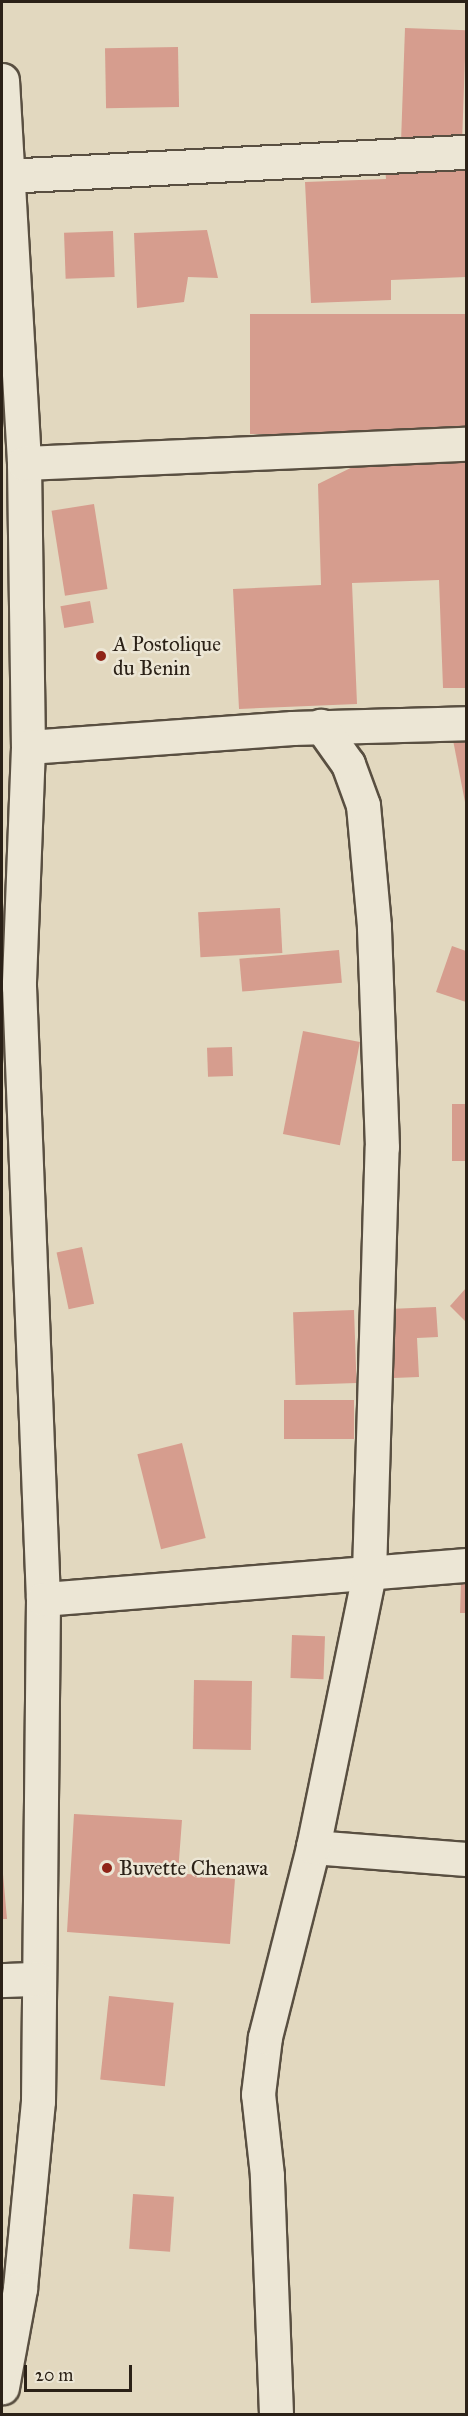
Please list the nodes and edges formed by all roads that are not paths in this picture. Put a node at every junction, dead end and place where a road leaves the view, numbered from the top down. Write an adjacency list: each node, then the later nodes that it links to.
1 (2, 80): 3 (street)
2 (466, 152): 3 (street)
3 (5, 176): 5 (street)
4 (466, 444): 5 (street)
5 (24, 463): 8 (street)
6 (466, 723): 7 (street)
7 (321, 726): 8 (street); 12 (street)
8 (28, 747): 9 (street)
9 (10, 987): 10 (street)
10 (15, 1297): 13 (street)
11 (466, 1565): 12 (street)
12 (369, 1573): 13 (street); 14 (street)
13 (43, 1599): 16 (street)
14 (313, 1847): 15 (street); 19 (street)
15 (466, 1859)
16 (37, 1979): 17 (street); 18 (street)
17 (2, 1980)
18 (2, 2387)
19 (276, 2415)

